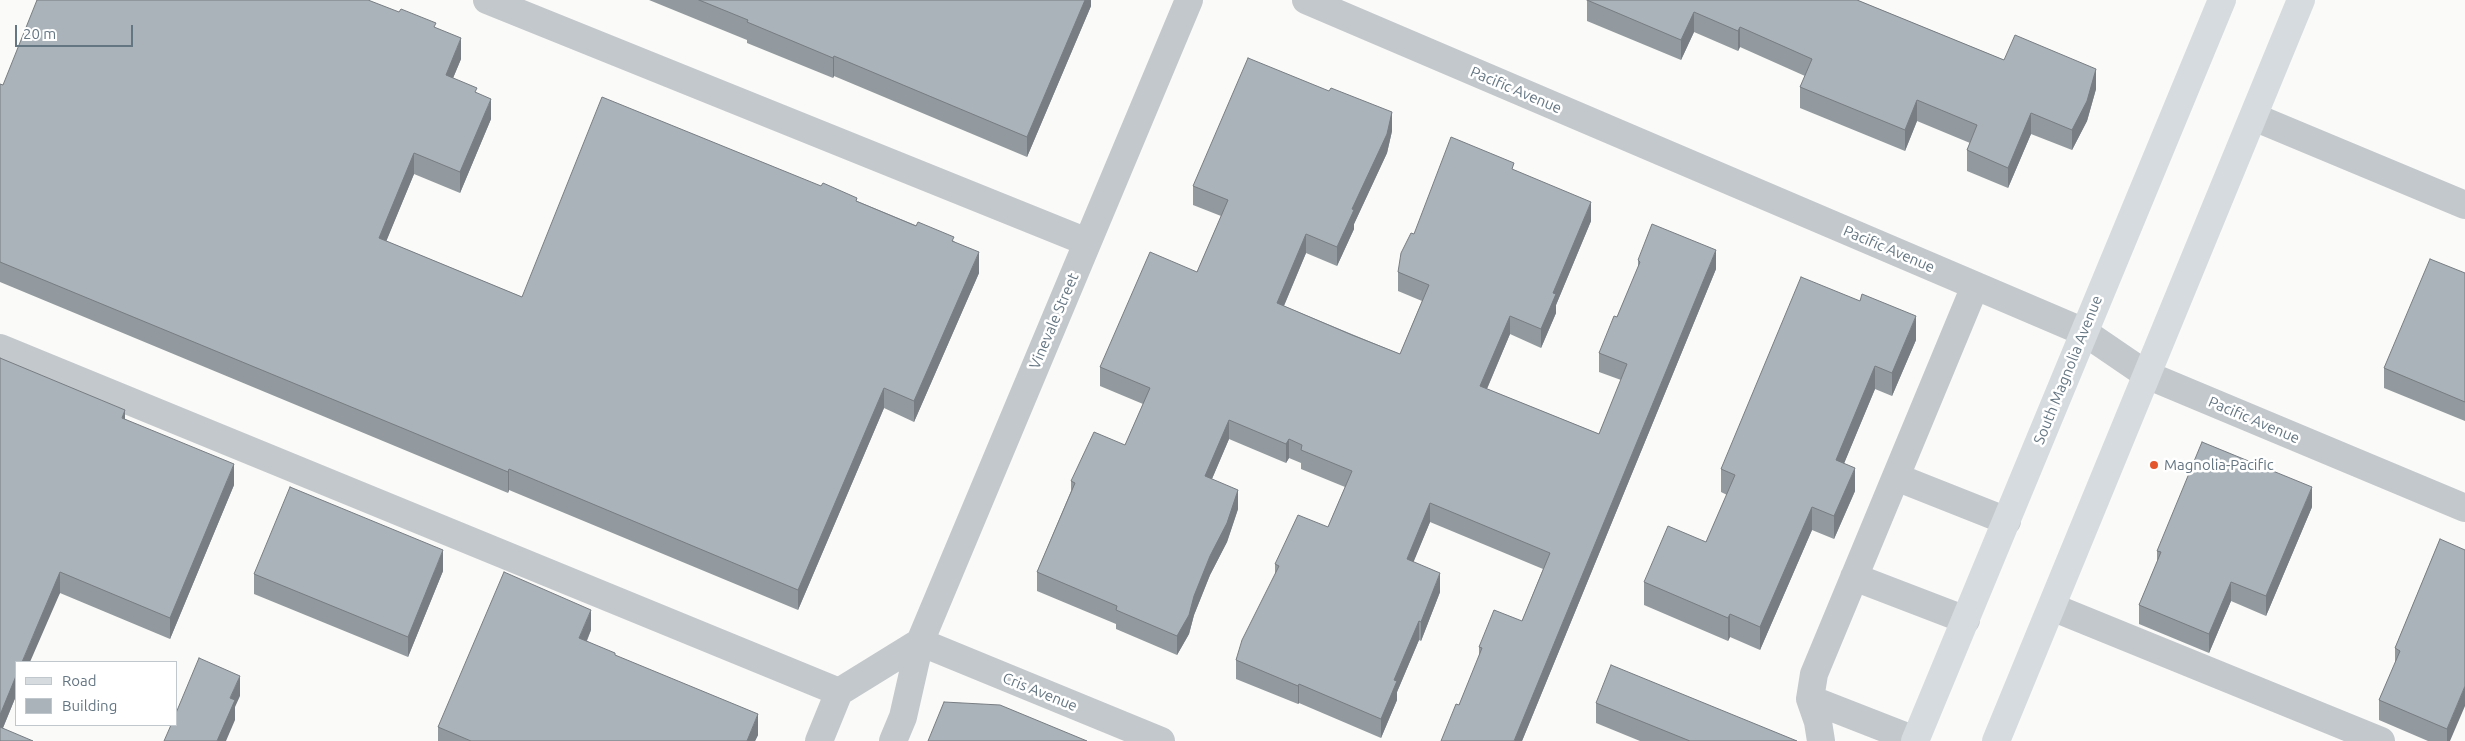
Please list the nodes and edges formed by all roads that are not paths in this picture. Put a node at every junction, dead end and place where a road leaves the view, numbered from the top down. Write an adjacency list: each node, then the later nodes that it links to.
1 (487, 0): 8 (street)
2 (1188, 0): 8 (street, Vinevale Street)
3 (1306, 0): 9 (street, Pacific Avenue)
4 (2222, 0): 10 (main road, South Magnolia Avenue)
5 (2301, 0): 6 (main road)
6 (2254, 117): 7 (street); 12 (main road)
7 (2465, 205)
8 (1087, 242): 19 (street, Vinevale Street)
9 (1975, 286): 10 (street, Pacific Avenue); 13 (street)
10 (2084, 332): 12 (street, Pacific Avenue); 15 (main road, South Magnolia Avenue)
11 (0, 348): 20 (street)
12 (2147, 375): 14 (street, Pacific Avenue); 17 (main road)
13 (1896, 477): 15 (street); 16 (street)
14 (2465, 508)
15 (2007, 520): 18 (main road, South Magnolia Avenue)
16 (1854, 577): 18 (street); 21 (street)
17 (2052, 607): 27 (main road); 28 (street)
18 (1966, 620): 22 (main road, South Magnolia Avenue)
19 (920, 642): 20 (street); 24 (street, Vinevale Street); 25 (street, Cris Avenue)
20 (839, 692): 23 (street)
21 (1810, 699): 22 (street); 26 (street)
22 (1915, 740)
23 (819, 741)
24 (893, 741)
25 (1161, 741)
26 (1821, 741)
27 (1996, 741)
28 (2381, 741)

